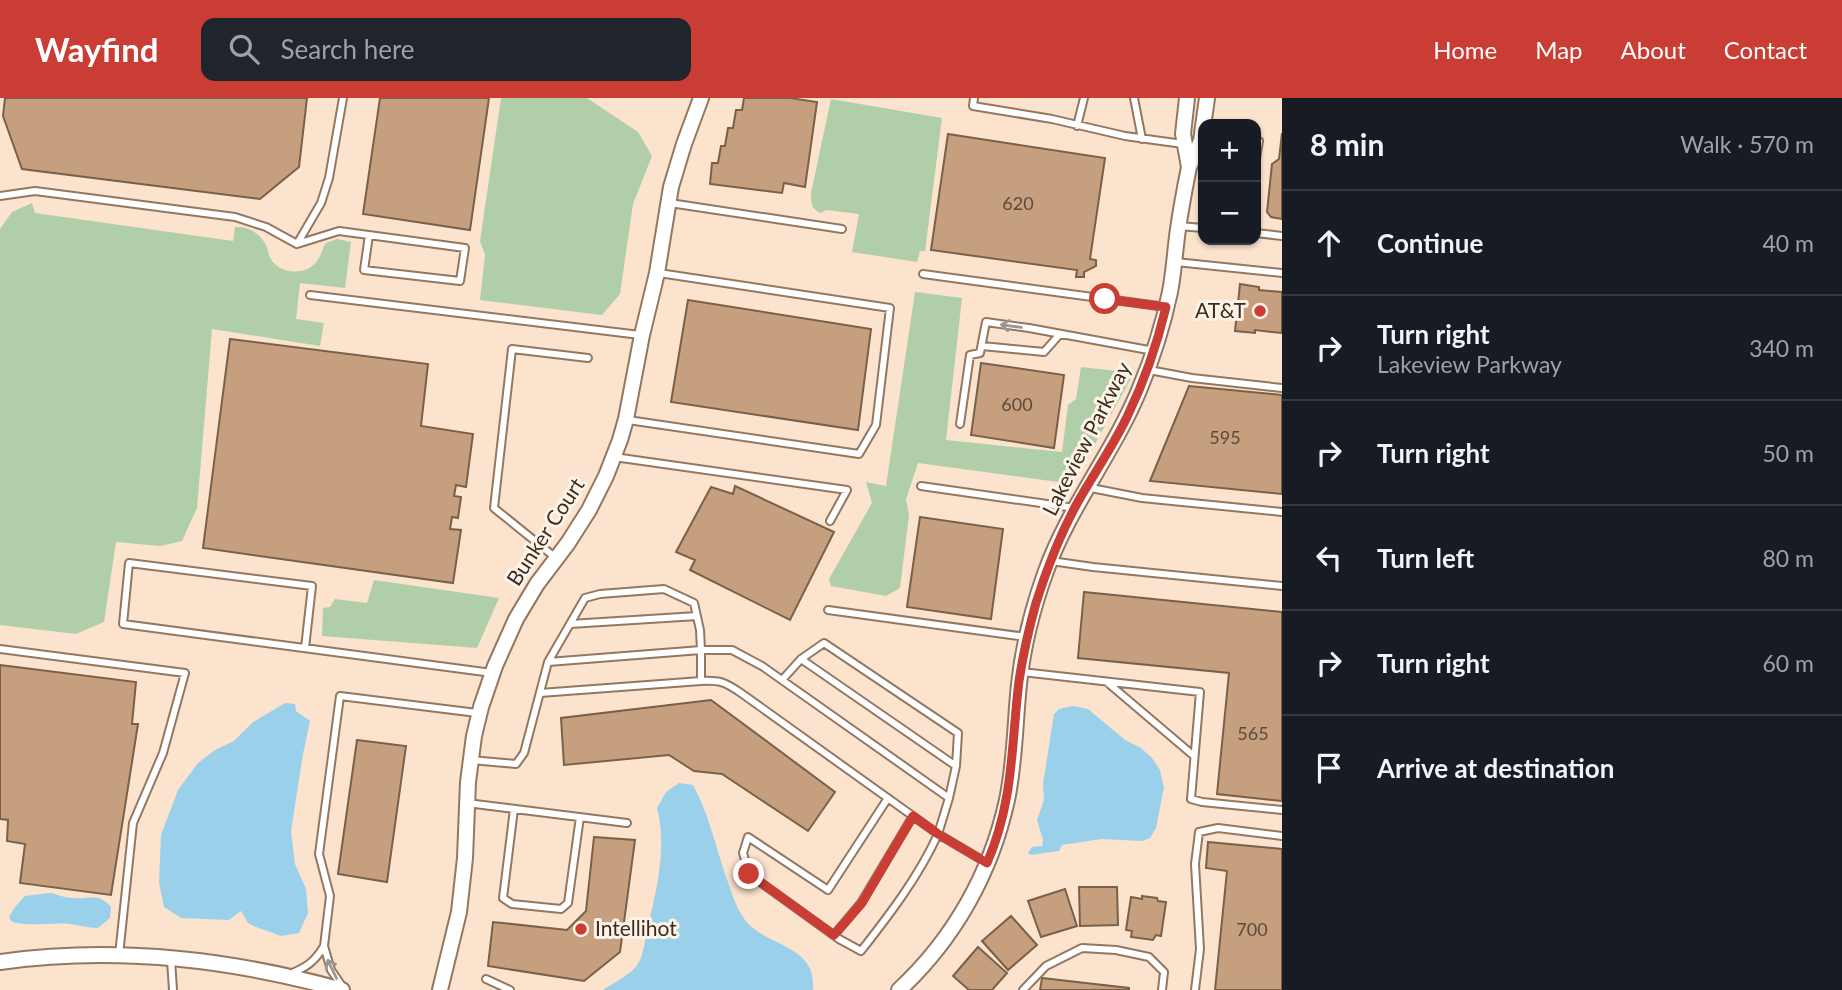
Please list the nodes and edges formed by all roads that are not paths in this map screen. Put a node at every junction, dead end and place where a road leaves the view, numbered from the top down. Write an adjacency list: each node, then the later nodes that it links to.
1 (343, 98): 22 (lane)
2 (701, 98): 15 (street, Bunker Court)
3 (974, 98): 9 (lane)
4 (1084, 98): 9 (lane)
5 (1134, 98): 10 (lane)
6 (1188, 98): 11 (street, Lakeview Parkway)
7 (1207, 98): 8 (street, Lakeview Parkway)
8 (1204, 119)
9 (1077, 126): 10 (lane)
10 (1142, 139): 11 (lane)
11 (1185, 144): 13 (street, Lakeview Parkway)
12 (1198, 148): 13 (street, Lakeview Parkway)
13 (1189, 167): 16 (street, Lakeview Parkway)
14 (0, 196): 22 (lane)
15 (668, 202): 18 (lane); 24 (street, Bunker Court)
16 (1178, 226): 17 (lane); 23 (street, Lakeview Parkway)
17 (1198, 228)
18 (842, 229)
19 (1261, 234): 21 (lane)
20 (369, 235): 20 (lane); 22 (lane)
21 (1282, 236)
22 (297, 244)
23 (1174, 262): 25 (lane); 28 (street, Lakeview Parkway)
24 (657, 273): 30 (street, Bunker Court); 36 (lane)
25 (1282, 273)
26 (923, 274): 28 (lane)
27 (310, 295): 30 (lane)
28 (1166, 307): 32 (street, Lakeview Parkway)
29 (1060, 334): 31 (lane); 31 (lane, one-way to 31); 32 (lane)
30 (642, 335): 36 (street, Bunker Court)
31 (982, 346): 37 (lane)
32 (1154, 351): 34 (street, Lakeview Parkway)
33 (588, 358): 44 (lane)
34 (1147, 370): 35 (lane); 40 (street, Lakeview Parkway)
35 (1282, 388)
36 (626, 419): 38 (street, Bunker Court)
37 (960, 424)
38 (614, 456): 43 (lane); 44 (street, Bunker Court)
39 (921, 486): 41 (lane)
40 (1086, 487): 41 (street, Lakeview Parkway); 42 (lane)
41 (1074, 508): 45 (street, Lakeview Parkway)
42 (1282, 512)
43 (830, 521)
44 (556, 558): 57 (street, Bunker Court)
45 (1051, 561): 46 (lane); 50 (street, Lakeview Parkway)
46 (1282, 586)
47 (828, 610): 50 (lane)
48 (697, 616): 49 (lane); 49 (lane); 53 (lane)
49 (570, 624): 55 (lane)
50 (1028, 637): 56 (street, Lakeview Parkway)
51 (305, 648): 51 (lane); 57 (lane)
52 (0, 649): 79 (lane)
53 (701, 650): 55 (lane); 58 (lane); 59 (lane)
54 (801, 659): 58 (lane); 65 (lane); 65 (lane)
55 (548, 662): 61 (lane)
56 (1021, 672): 60 (lane); 76 (street, Lakeview Parkway)
57 (492, 673): 62 (street, Bunker Court)
58 (782, 680): 67 (lane)
59 (701, 681): 61 (lane); 66 (lane)
60 (1107, 682): 63 (lane); 63 (lane)
61 (540, 693): 64 (lane)
62 (479, 714): 64 (street, Bunker Court); 78 (lane)
63 (1195, 756): 70 (lane)
64 (471, 760): 68 (street, Bunker Court)
65 (956, 766): 67 (lane)
66 (888, 798): 71 (lane); 77 (lane)
67 (949, 798): 74 (lane)
68 (467, 803): 69 (lane); 86 (street, Bunker Court)
69 (514, 809): 72 (lane); 72 (lane)
70 (1282, 810)
71 (913, 816): 74 (lane); 77 (lane)
72 (580, 817): 73 (lane)
73 (627, 823)
74 (938, 834): 76 (lane); 77 (lane)
75 (1282, 836): 91 (lane)
76 (987, 863): 88 (street, Lakeview Parkway)
77 (834, 935)
78 (324, 946): 82 (lane); 85 (lane, one-way to 78)
79 (119, 955): 80 (street); 81 (street)
80 (171, 958): 82 (street); 84 (lane)
81 (0, 962)
82 (287, 976): 85 (street)
83 (486, 979): 87 (lane)
84 (173, 990)
85 (343, 990)
86 (440, 990)
87 (510, 990)
88 (899, 990)
89 (1023, 990): 90 (lane)
90 (1162, 990)
91 (1195, 990)

